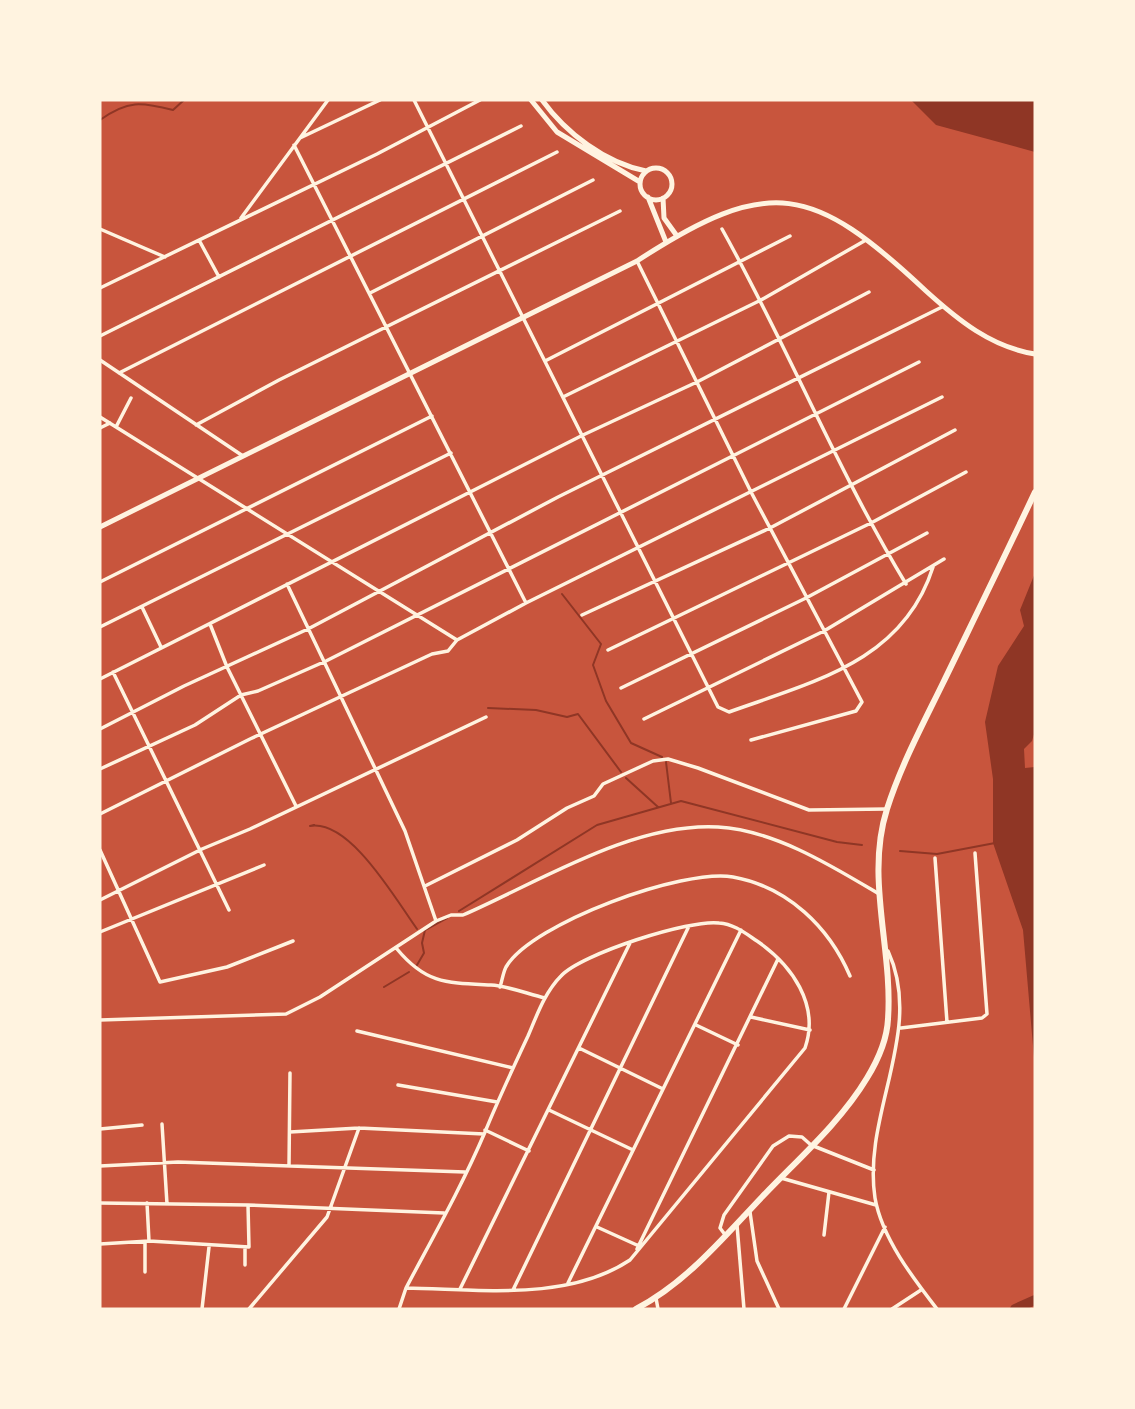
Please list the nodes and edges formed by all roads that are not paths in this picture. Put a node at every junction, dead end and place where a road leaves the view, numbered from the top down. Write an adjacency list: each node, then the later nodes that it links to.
1 (328, 100): 9 (street)
2 (380, 100): 9 (street)
3 (414, 100): 8 (street)
4 (480, 100): 8 (street)
5 (531, 100): 16 (main road)
6 (542, 100): 13 (main road)
7 (521, 126): 12 (street)
8 (427, 129): 12 (street); 15 (street)
9 (298, 139): 10 (street)
10 (294, 145): 15 (street); 21 (street)
11 (557, 152): 19 (street)
12 (444, 164): 19 (street); 22 (street)
13 (646, 171): 16 (main road); 18 (main road)
14 (593, 180): 25 (street)
15 (315, 183): 21 (street); 22 (street)
16 (640, 183): 17 (main road)
17 (648, 198): 18 (main road); 30 (main road)
18 (663, 198): 26 (main road)
19 (465, 200): 25 (street); 31 (street)
20 (620, 211): 35 (street)
21 (240, 219): 28 (street)
22 (333, 220): 31 (street); 36 (street)
23 (100, 229): 32 (street)
24 (722, 229): 34 (street)
25 (482, 234): 35 (street); 39 (street)
26 (677, 236): 29 (main road); 30 (main road)
27 (790, 236): 34 (street)
28 (199, 240): 32 (street); 36 (street)
29 (867, 240): 40 (street); 42 (main road)
30 (666, 242): 33 (main road)
31 (352, 256): 39 (street); 52 (street)
32 (165, 257): 37 (street)
33 (637, 261): 41 (street); 43 (main road)
34 (741, 263): 40 (street); 41 (street)
35 (501, 272): 43 (street); 44 (street)
36 (219, 277): 45 (street)
37 (100, 288)
38 (869, 292): 46 (street)
39 (369, 293): 44 (street)
40 (761, 300): 46 (street); 47 (street)
41 (658, 306): 47 (street); 50 (street)
42 (943, 306): 48 (main road); 54 (street)
43 (523, 317): 50 (street); 53 (main road)
44 (388, 328): 53 (street); 64 (street)
45 (100, 335)
46 (781, 340): 54 (street); 55 (street)
47 (676, 341): 55 (street); 56 (street)
48 (1035, 354)
49 (100, 360): 52 (street)
50 (545, 361): 56 (street)
51 (919, 362): 59 (street)
52 (119, 373): 64 (street)
53 (411, 373): 60 (street); 72 (main road)
54 (800, 378): 59 (street); 62 (street)
55 (697, 382): 62 (street); 68 (street)
56 (563, 397): 68 (street)
57 (942, 397): 69 (street)
58 (131, 398): 65 (street)
59 (818, 413): 69 (street); 71 (street)
60 (432, 416): 70 (street); 80 (street)
61 (100, 417): 63 (street)
62 (715, 419): 71 (street); 74 (street)
63 (110, 424): 65 (street); 66 (street)
64 (196, 425): 72 (street)
65 (116, 427): 75 (street)
66 (100, 428)
67 (955, 430): 76 (street)
68 (583, 435): 74 (street); 77 (street)
69 (835, 449): 76 (street); 78 (street)
70 (451, 453): 77 (street); 86 (street)
71 (733, 455): 78 (street); 81 (street)
72 (243, 456): 75 (main road)
73 (966, 472): 82 (street)
74 (603, 476): 81 (street); 85 (street)
75 (200, 478): 80 (street); 83 (main road)
76 (853, 485): 82 (street); 84 (street)
77 (471, 492): 85 (street); 91 (street)
78 (751, 492): 84 (street); 88 (street)
79 (1035, 492): 134 (main road)
80 (248, 509): 86 (street); 95 (street)
81 (622, 512): 88 (street); 94 (street)
82 (871, 523): 89 (street); 92 (street)
83 (100, 527)
84 (770, 528): 92 (street); 96 (street)
85 (491, 531): 94 (street); 99 (street)
86 (287, 534): 91 (street); 102 (street)
87 (927, 534): 89 (street)
88 (638, 547): 96 (street); 101 (street)
89 (888, 554): 98 (street); 100 (street)
90 (944, 559): 93 (street)
91 (332, 561): 97 (street); 99 (street)
92 (788, 563): 100 (street); 105 (street)
93 (933, 567): 98 (street); 116 (street)
94 (511, 568): 101 (street); 103 (street)
95 (100, 582)
96 (657, 583): 104 (street); 105 (street)
97 (287, 584): 106 (street); 108 (street)
98 (906, 584): 109 (street)
99 (377, 591): 103 (street); 108 (street)
100 (806, 598): 109 (street); 113 (street)
101 (526, 603): 110 (street)
102 (142, 607): 107 (street); 111 (street)
103 (417, 615): 110 (street); 114 (street)
104 (582, 615)
105 (674, 618): 112 (street); 113 (street)
106 (210, 623): 111 (street); 115 (street)
107 (100, 627)
108 (308, 629): 114 (street); 115 (street)
109 (824, 631): 116 (street); 120 (street)
110 (457, 640): 122 (street)
111 (161, 647): 117 (street)
112 (608, 650)
113 (691, 654): 119 (street); 120 (street)
114 (326, 661): 121 (street); 122 (street)
115 (227, 667): 121 (street); 123 (street)
116 (845, 668): 120 (street); 128 (street)
117 (113, 672): 118 (street); 123 (street)
118 (100, 679)
119 (621, 688)
120 (708, 688): 125 (street)
121 (241, 695): 127 (street); 129 (street)
122 (342, 696): 127 (street); 130 (street)
123 (134, 712): 126 (street); 129 (street)
124 (486, 717): 130 (street)
125 (644, 719)
126 (100, 730)
127 (262, 735): 132 (street); 133 (street)
128 (751, 740)
129 (149, 745): 131 (street); 132 (street)
130 (377, 768): 133 (street); 142 (street)
131 (100, 769)
132 (167, 781): 135 (street); 136 (street)
133 (296, 806): 136 (street)
134 (887, 809): 142 (street); 144 (main road)
135 (100, 814)
136 (202, 849): 141 (street); 143 (street)
137 (100, 850): 143 (street)
138 (975, 853): 162 (street)
139 (934, 858): 162 (street)
140 (264, 865): 141 (street)
141 (218, 885): 146 (street); 147 (street)
142 (425, 886): 148 (street)
143 (120, 891): 145 (street); 147 (street)
144 (879, 894): 148 (street); 154 (main road)
145 (100, 900)
146 (229, 910)
147 (134, 921): 151 (street); 152 (street)
148 (436, 921): 155 (street)
149 (689, 926): 150 (street); 153 (street); 170 (street)
150 (741, 930): 156 (street); 163 (street)
151 (100, 932)
152 (293, 941)
153 (630, 943): 159 (street); 168 (street)
154 (885, 946): 164 (street); 183 (main road)
155 (397, 949): 158 (street); 161 (street)
156 (778, 959): 160 (street); 165 (street)
157 (850, 976): 158 (street)
158 (500, 987): 159 (street)
159 (545, 998): 169 (street)
160 (751, 1017): 165 (street); 167 (street)
161 (100, 1020)
162 (947, 1022): 164 (street)
163 (695, 1025): 167 (street); 173 (street)
164 (901, 1028): 190 (street)
165 (810, 1030): 212 (street)
166 (357, 1031): 169 (street)
167 (738, 1045): 209 (street)
168 (579, 1048): 170 (street); 175 (street)
169 (513, 1068): 174 (street)
170 (622, 1069): 173 (street); 180 (street)
171 (290, 1073): 181 (street)
172 (398, 1085): 174 (street)
173 (663, 1089): 184 (street)
174 (497, 1102): 182 (street)
175 (549, 1110): 180 (street); 185 (street)
176 (162, 1124): 186 (street)
177 (142, 1125): 179 (street)
178 (359, 1128): 181 (street); 182 (street); 189 (street)
179 (100, 1129)
180 (592, 1131): 184 (street); 218 (street)
181 (290, 1132): 188 (street)
182 (485, 1132): 185 (street); 191 (street)
183 (811, 1145): 190 (street); 192 (main road); 205 (street)
184 (633, 1150): 203 (street)
185 (529, 1151): 217 (street)
186 (164, 1162): 187 (street); 188 (street); 196 (street)
187 (100, 1166)
188 (289, 1166): 189 (street)
189 (344, 1167): 191 (street); 199 (street)
190 (874, 1170): 198 (street)
191 (465, 1172): 201 (street)
192 (781, 1178): 193 (street); 200 (main road)
193 (829, 1192): 198 (street); 206 (street)
194 (100, 1203): 195 (street)
195 (147, 1203): 196 (street); 207 (street)
196 (167, 1204): 197 (street)
197 (248, 1205): 199 (street); 211 (street)
198 (877, 1206): 204 (street)
199 (330, 1208): 201 (street); 222 (street)
200 (750, 1210): 202 (main road); 227 (street)
201 (445, 1213): 216 (street)
202 (737, 1223): 205 (main road); 226 (street)
203 (597, 1227): 209 (street); 215 (street)
204 (885, 1227): 219 (street); 228 (street)
205 (726, 1236): 220 (main road)
206 (824, 1236)
207 (147, 1241): 208 (street); 210 (street); 214 (street)
208 (100, 1244)
209 (639, 1246): 212 (street)
210 (209, 1247): 211 (street); 221 (street)
211 (245, 1247): 213 (street)
212 (630, 1260): 215 (street)
213 (245, 1265)
214 (145, 1272)
215 (568, 1283): 218 (street)
216 (406, 1289): 217 (street); 223 (street)
217 (460, 1289): 218 (street)
218 (513, 1290)
219 (922, 1290): 229 (street); 230 (street)
220 (656, 1298): 224 (main road); 225 (street)
221 (202, 1309)
222 (249, 1309)
223 (399, 1309)
224 (636, 1309)
225 (658, 1309)
226 (744, 1309)
227 (779, 1309)
228 (844, 1309)
229 (892, 1309)
230 (937, 1309)

